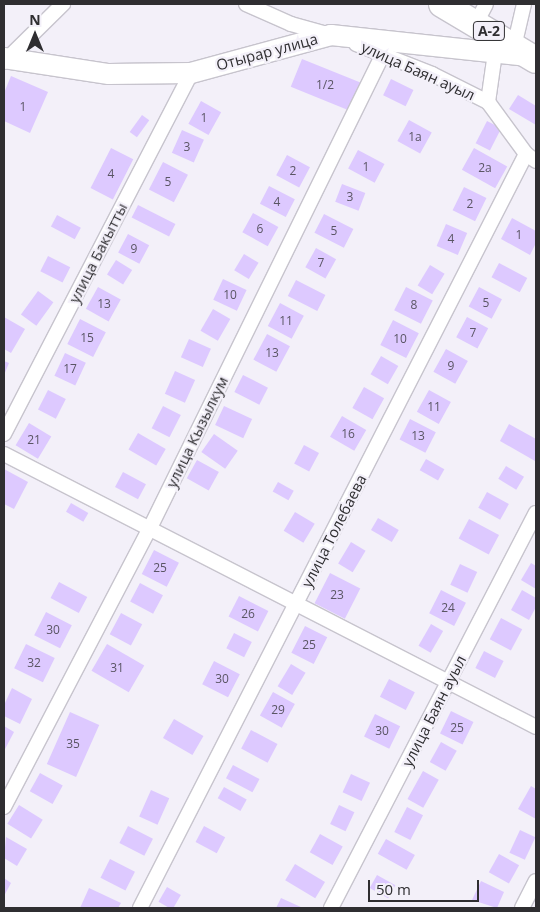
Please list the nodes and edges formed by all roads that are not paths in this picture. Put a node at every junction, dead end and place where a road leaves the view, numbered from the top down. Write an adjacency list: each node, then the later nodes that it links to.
1 (63, 4): 10 (street)
2 (246, 4): 7 (street, улица Баян ауыл)
3 (442, 4): 6 (highway, A-2)
4 (525, 4): 5 (street); 9 (street)
5 (536, 12)
6 (481, 13): 9 (highway, A-2)
7 (331, 35): 8 (street, улица Баян ауыл); 9 (street, Отырар улица); 11 (street, Отырар улица)
8 (383, 54): 12 (street, улица Баян ауыл); 17 (street, улица Кызылкум)
9 (519, 54): 12 (street)
10 (4, 60): 11 (street, Отырар улица)
11 (191, 73): 14 (street, улица Бакытты)
12 (488, 102): 13 (street, улица Баян ауыл)
13 (531, 157): 18 (street, улица Толебаева)
14 (4, 434)
15 (4, 454): 17 (street)
16 (536, 513): 19 (street, улица Баян ауыл)
17 (149, 530): 18 (street); 21 (street, улица Кызылкум)
18 (296, 604): 19 (street); 23 (street, улица Толебаева)
19 (449, 682): 20 (street); 24 (street, улица Баян ауыл)
20 (536, 727)
21 (4, 807)
22 (536, 881): 25 (street)
23 (140, 908)
24 (331, 908)
25 (522, 908)

